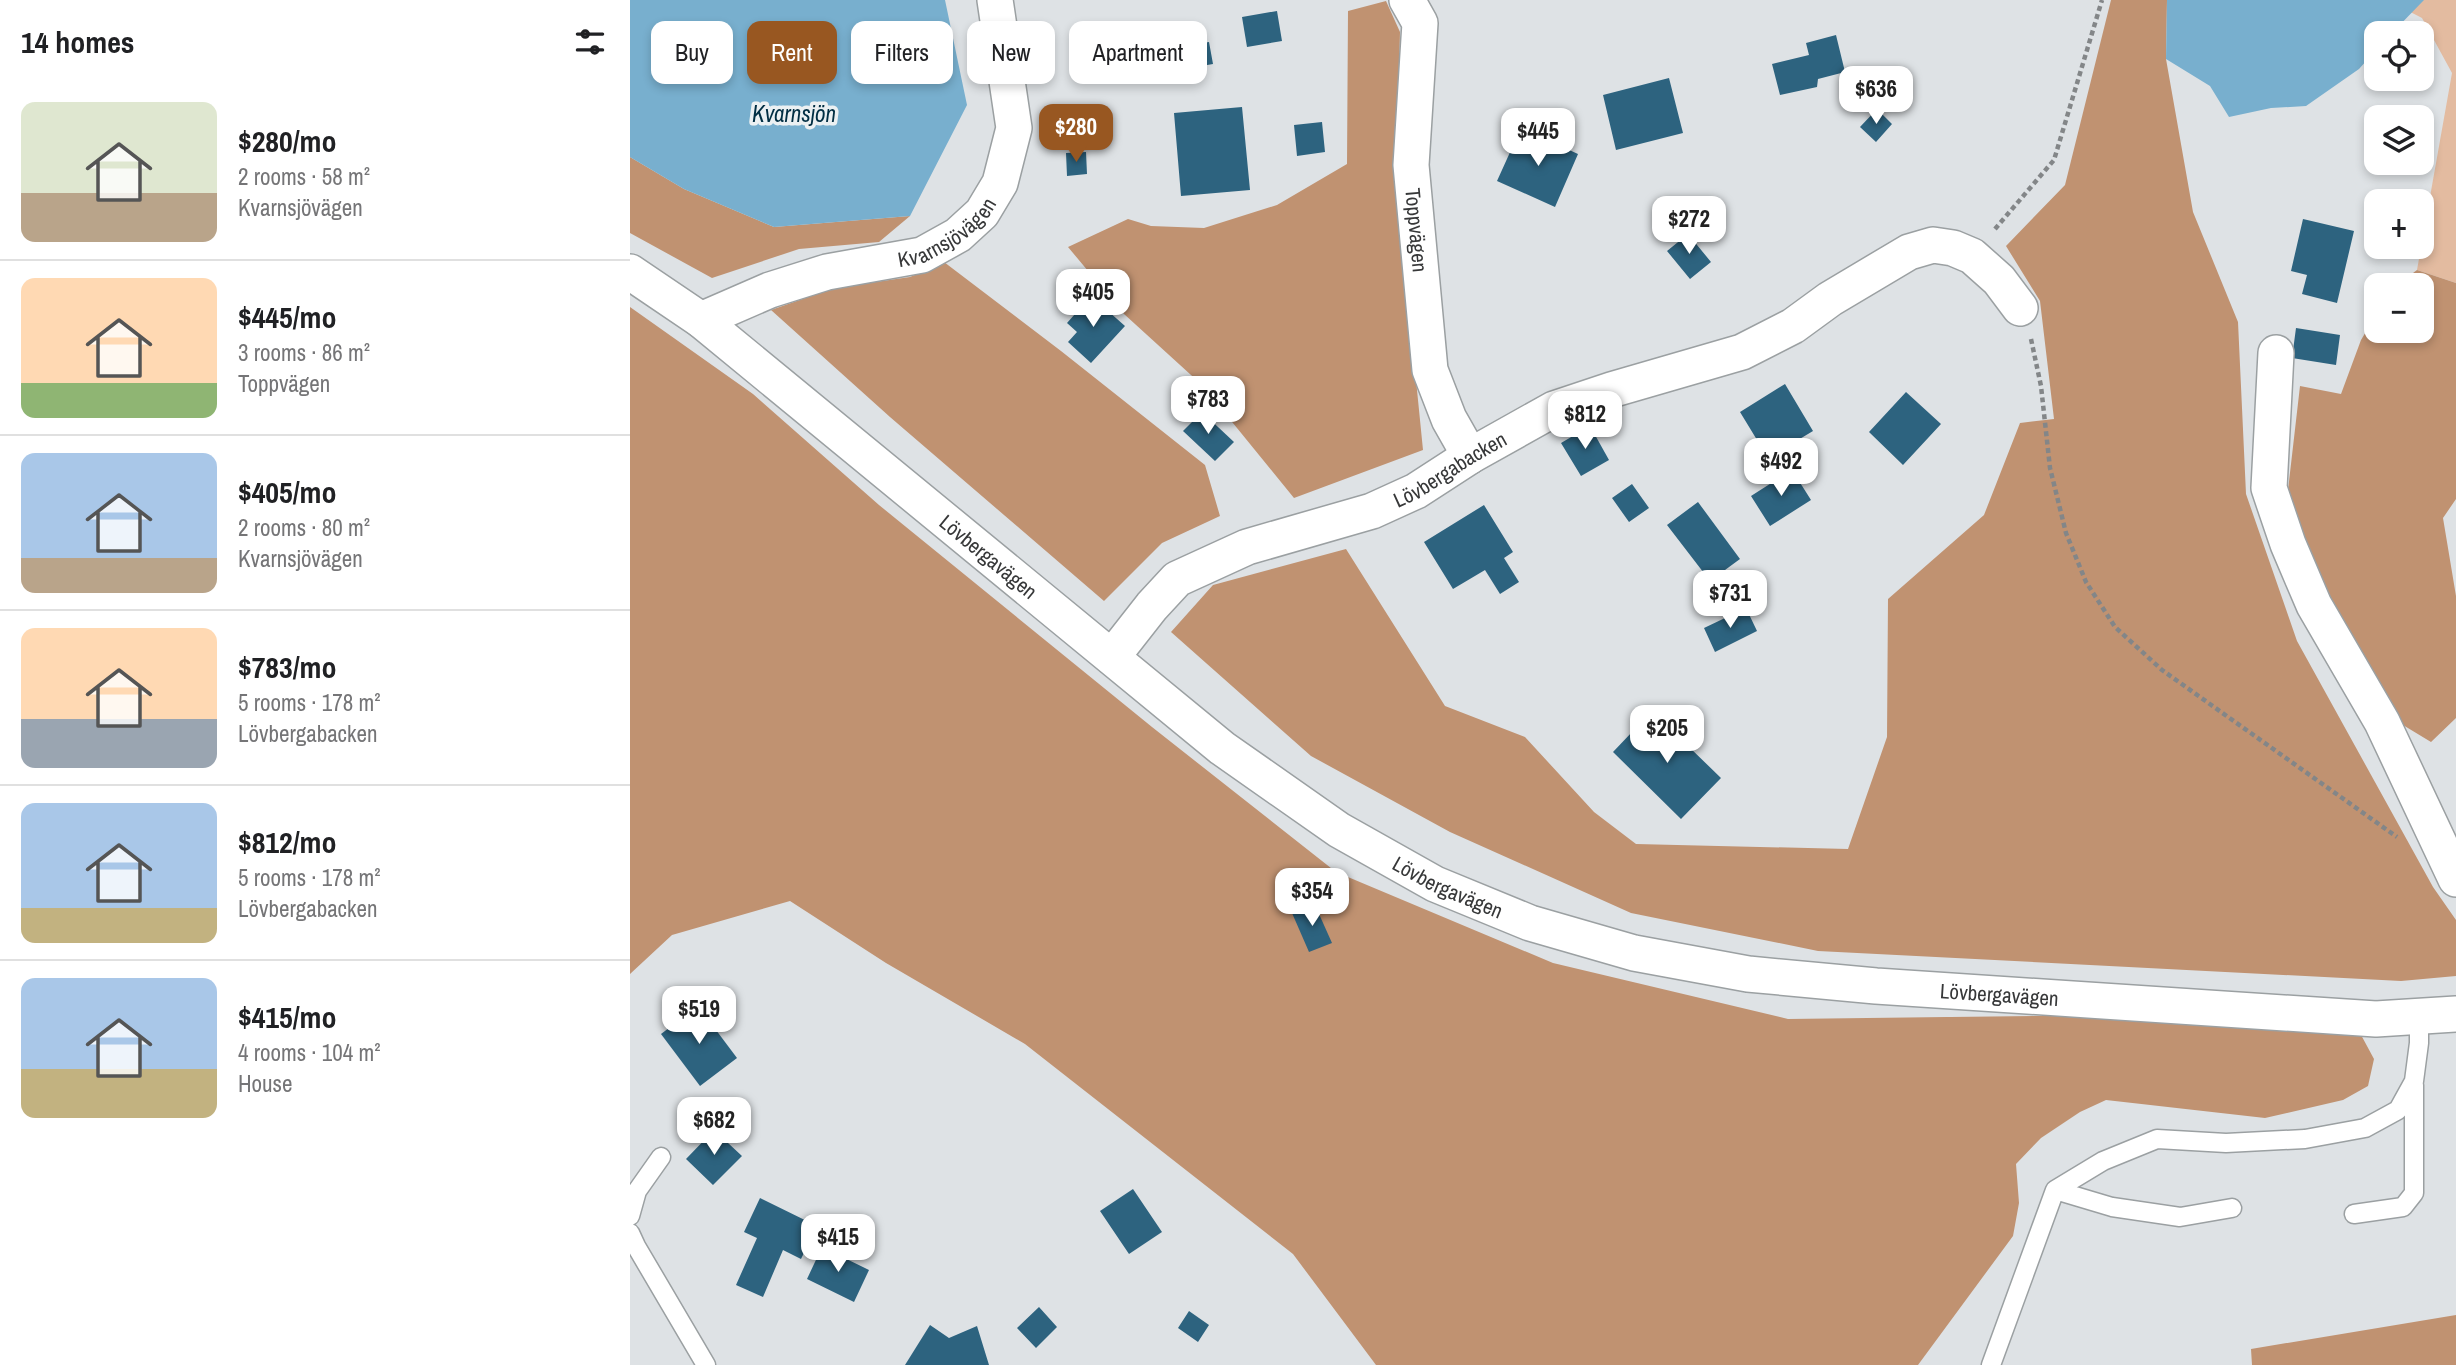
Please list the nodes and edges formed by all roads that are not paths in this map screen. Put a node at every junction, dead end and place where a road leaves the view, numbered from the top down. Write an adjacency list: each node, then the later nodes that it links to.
1 (995, 0): 5 (street, Kvarnsjövägen)
2 (1408, 0): 7 (street, Toppvägen)
3 (630, 272): 5 (street, Lövbergavägen)
4 (2020, 309): 7 (street, Lövbergabacken)
5 (701, 320): 8 (street, Lövbergavägen)
6 (2276, 354): 9 (street)
7 (1470, 456): 8 (street, Lövbergabacken)
8 (1112, 657): 11 (street, Lövbergavägen)
9 (2456, 879)
10 (2456, 1014): 11 (street, Lövbergavägen)
11 (2419, 1017): 12 (lane)
12 (2414, 1081): 14 (lane); 16 (lane)
13 (661, 1157): 17 (lane)
14 (2055, 1190): 15 (lane); 20 (lane)
15 (2232, 1208)
16 (2354, 1214)
17 (630, 1216)
18 (630, 1233): 19 (lane)
19 (706, 1365)
20 (1991, 1365)

